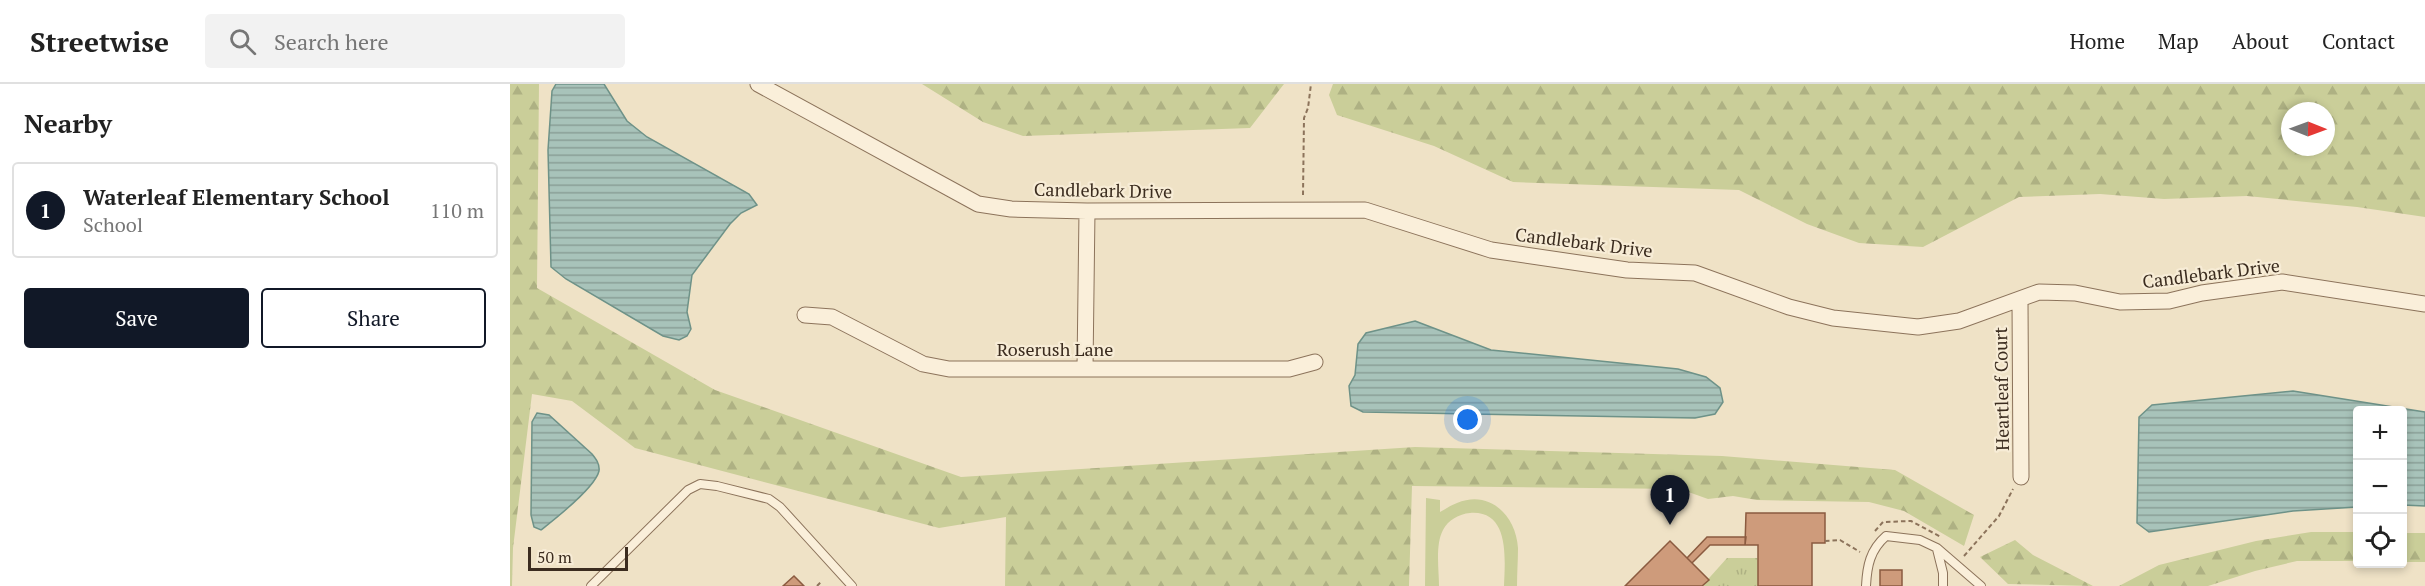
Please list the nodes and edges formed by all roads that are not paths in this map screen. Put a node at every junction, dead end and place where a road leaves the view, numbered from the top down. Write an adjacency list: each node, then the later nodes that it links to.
1 (758, 84): 2 (street, Candlebark Drive)
2 (1087, 211): 3 (street, Candlebark Drive); 7 (street)
3 (2020, 301): 4 (street, Candlebark Drive); 8 (street, Heartleaf Court)
4 (2425, 304)
5 (805, 315): 7 (street, Roserush Lane)
6 (1315, 362): 7 (street, Roserush Lane)
7 (1085, 368)
8 (2021, 477)
9 (1937, 548): 12 (lane); 13 (lane); 14 (lane)
10 (591, 586): 11 (lane)
11 (852, 586)
12 (1866, 586)
13 (1943, 586)
14 (1981, 586)

